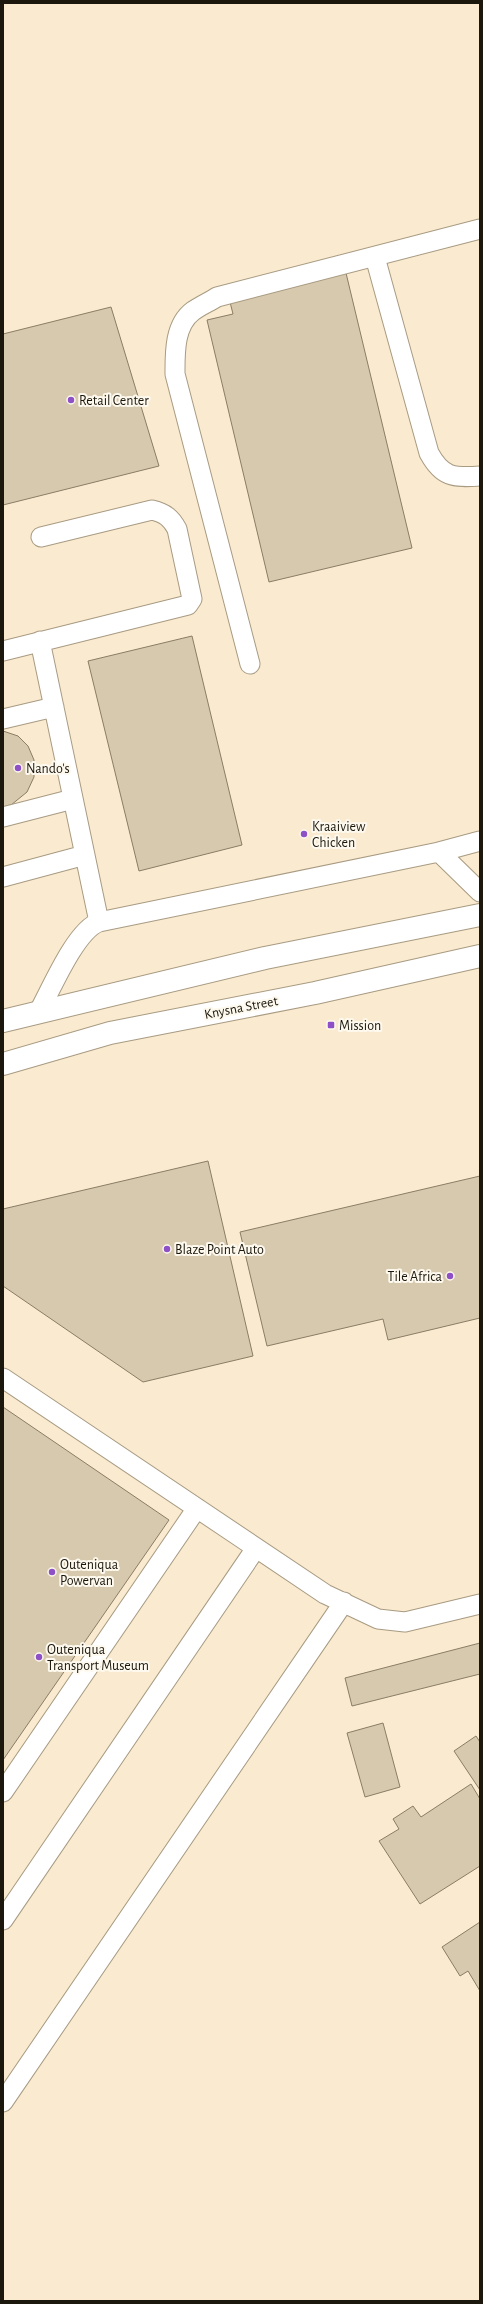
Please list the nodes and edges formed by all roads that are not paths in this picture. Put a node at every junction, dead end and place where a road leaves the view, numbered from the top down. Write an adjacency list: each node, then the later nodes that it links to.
1 (480, 229): 2 (lane)
2 (375, 257): 3 (lane); 7 (lane)
3 (480, 476)
4 (41, 537): 5 (lane)
5 (40, 641): 6 (lane); 8 (lane)
6 (3, 651)
7 (250, 664)
8 (54, 707): 9 (lane); 10 (lane)
9 (3, 720)
10 (73, 799): 11 (lane); 14 (lane)
11 (3, 817)
12 (480, 841): 13 (lane)
13 (440, 852): 16 (lane); 18 (lane)
14 (85, 855): 15 (lane); 18 (lane)
15 (3, 877)
16 (480, 892)
17 (480, 915): 20 (highway)
18 (99, 922): 20 (lane)
19 (480, 956): 22 (highway, Knysna Street)
20 (38, 1013): 21 (highway)
21 (3, 1021)
22 (3, 1064)
23 (3, 1378): 24 (lane)
24 (197, 1508): 25 (lane); 28 (lane)
25 (256, 1548): 26 (lane); 29 (lane)
26 (344, 1602): 27 (lane); 30 (lane)
27 (480, 1604)
28 (3, 1792)
29 (3, 1920)
30 (3, 2102)

